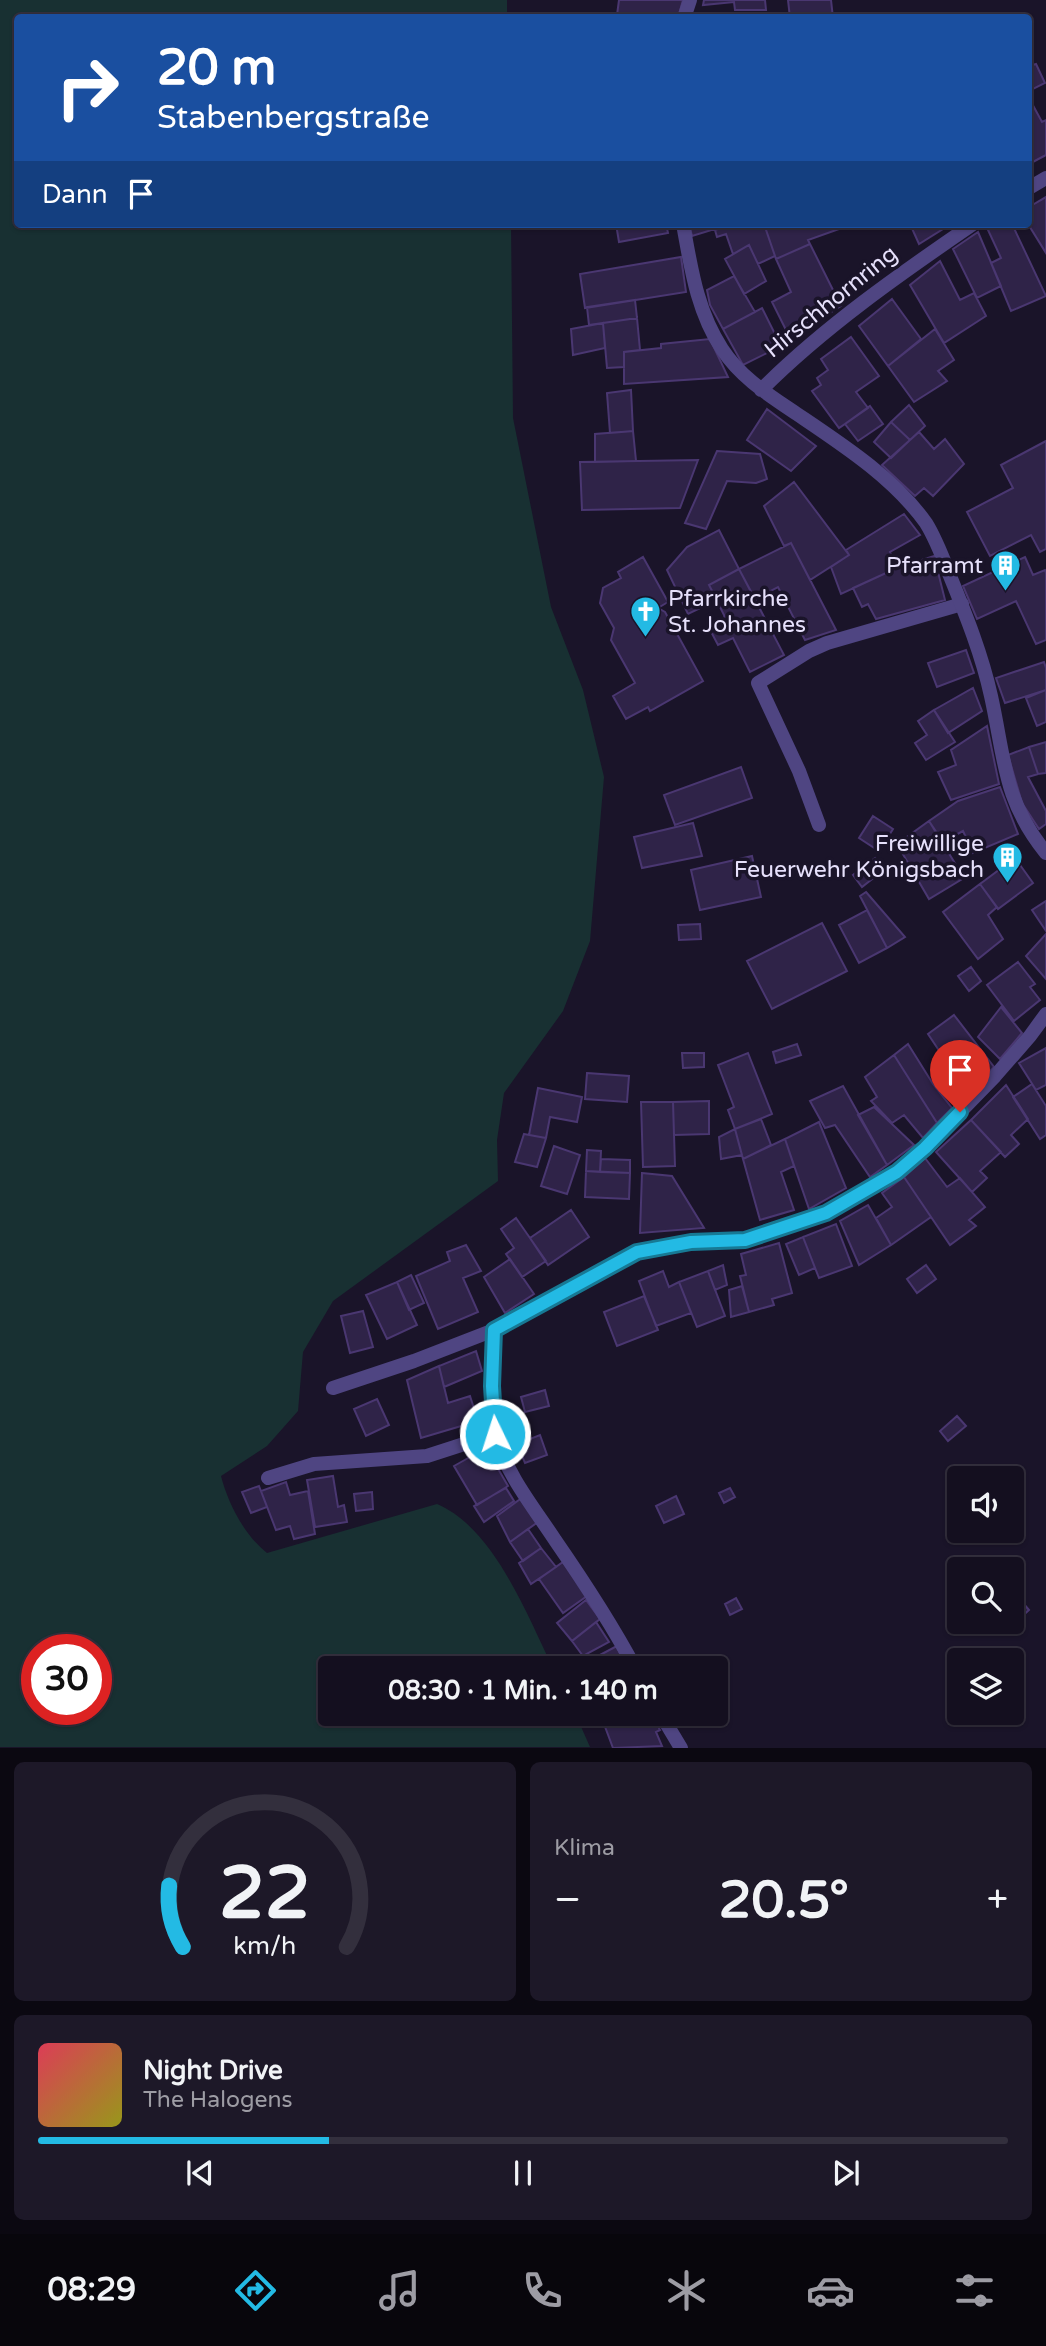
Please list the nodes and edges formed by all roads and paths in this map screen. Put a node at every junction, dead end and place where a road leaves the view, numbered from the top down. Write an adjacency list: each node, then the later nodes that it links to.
1 (684, 228): 3 (street)
2 (968, 228): 3 (street, Hirschhornring)
3 (761, 390): 4 (street, Hirschhornring)
4 (962, 604): 5 (street); 6 (street, Hirschhornring)
5 (819, 825)
6 (1046, 853)
7 (1046, 1014): 8 (street)
8 (494, 1330): 9 (street); 10 (street)
9 (332, 1388)
10 (495, 1434): 11 (street); 12 (street)
11 (268, 1478)
12 (628, 1656)
13 (668, 1726): 14 (street)
14 (681, 1748)

